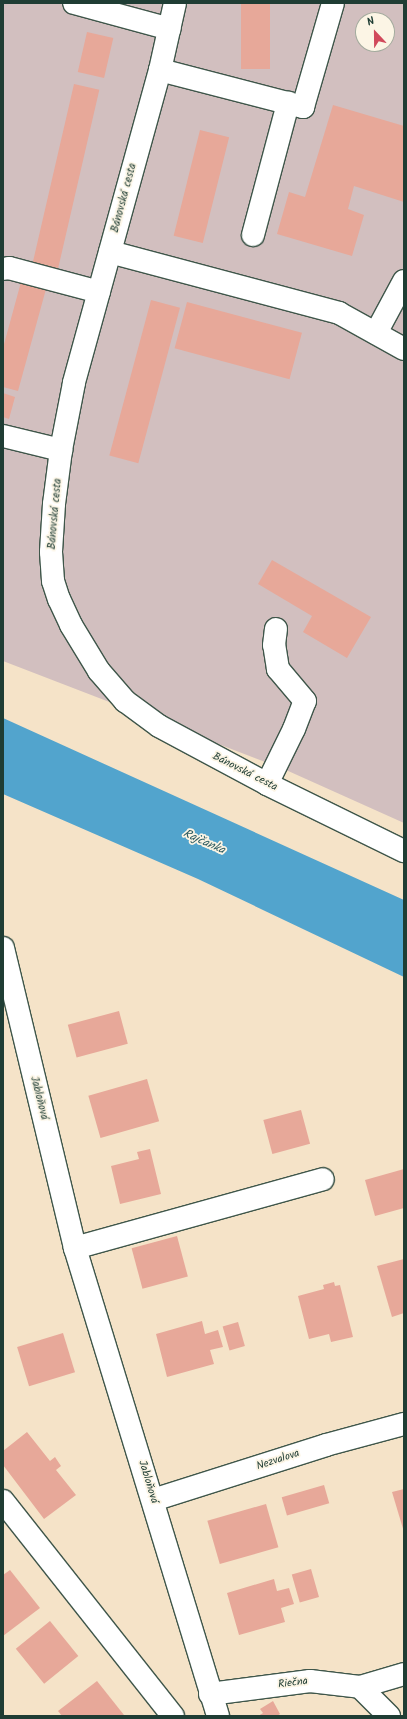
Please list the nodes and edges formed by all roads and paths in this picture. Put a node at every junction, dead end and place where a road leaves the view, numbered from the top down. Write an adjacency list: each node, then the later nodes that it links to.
1 (74, 3): 4 (street)
2 (175, 3): 4 (street, Bánovská cesta)
3 (333, 3): 6 (street)
4 (170, 29): 5 (street, Bánovská cesta)
5 (160, 70): 6 (street); 8 (street, Bánovská cesta)
6 (288, 103): 7 (street)
7 (253, 234)
8 (110, 252): 11 (street, Bánovská cesta); 12 (street)
9 (3, 269): 11 (street)
10 (404, 281): 12 (street)
11 (98, 292): 15 (street, Bánovská cesta)
12 (376, 333): 13 (street)
13 (404, 348)
14 (3, 436): 15 (street)
15 (61, 450): 17 (street, Bánovská cesta)
16 (276, 629): 17 (street)
17 (267, 784): 18 (street, Bánovská cesta)
18 (404, 851)
19 (3, 948): 21 (street, Jabloňová)
20 (323, 1179): 21 (street)
21 (75, 1248): 23 (street, Jabloňová)
22 (404, 1424): 23 (street, Nezvalova)
23 (153, 1500): 27 (street, Jabloňová)
24 (3, 1501): 28 (street)
25 (404, 1674): 26 (street)
26 (360, 1687): 27 (street, Riečna); 30 (street)
27 (210, 1694): 29 (street, Jabloňová)
28 (173, 1716)
29 (218, 1716)
30 (389, 1716)

